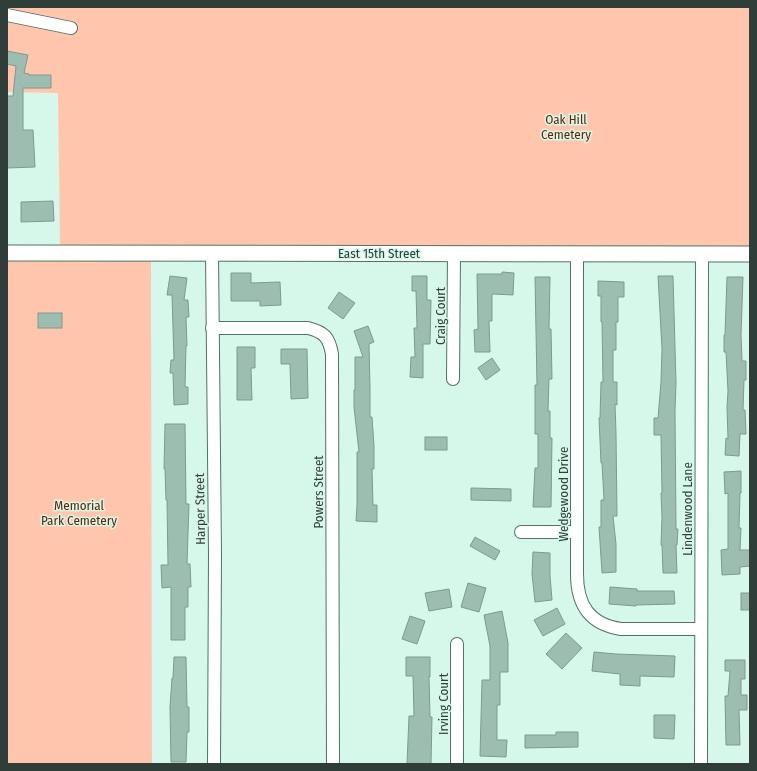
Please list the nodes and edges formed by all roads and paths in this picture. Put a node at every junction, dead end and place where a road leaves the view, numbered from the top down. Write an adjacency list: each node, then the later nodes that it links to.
1 (7, 15): 2 (street)
2 (71, 28)
3 (7, 253): 4 (main road, East 15th Street)
4 (212, 253): 5 (main road, East 15th Street); 9 (street, Harper Street)
5 (454, 253): 6 (main road, East 15th Street); 10 (street, Craig Court)
6 (577, 254): 7 (main road, East 15th Street); 12 (street, Wedgewood Drive)
7 (702, 254): 8 (main road, East 15th Street); 13 (street, Lindenwood Lane)
8 (750, 254)
9 (212, 328): 15 (street, Harper Street); 16 (street, Powers Street)
10 (453, 379)
11 (521, 532): 12 (street)
12 (577, 532): 13 (street, Wedgewood Drive)
13 (701, 629): 18 (street, Lindenwood Lane)
14 (457, 644): 17 (street, Irving Court)
15 (214, 764)
16 (333, 764)
17 (457, 764)
18 (701, 764)

